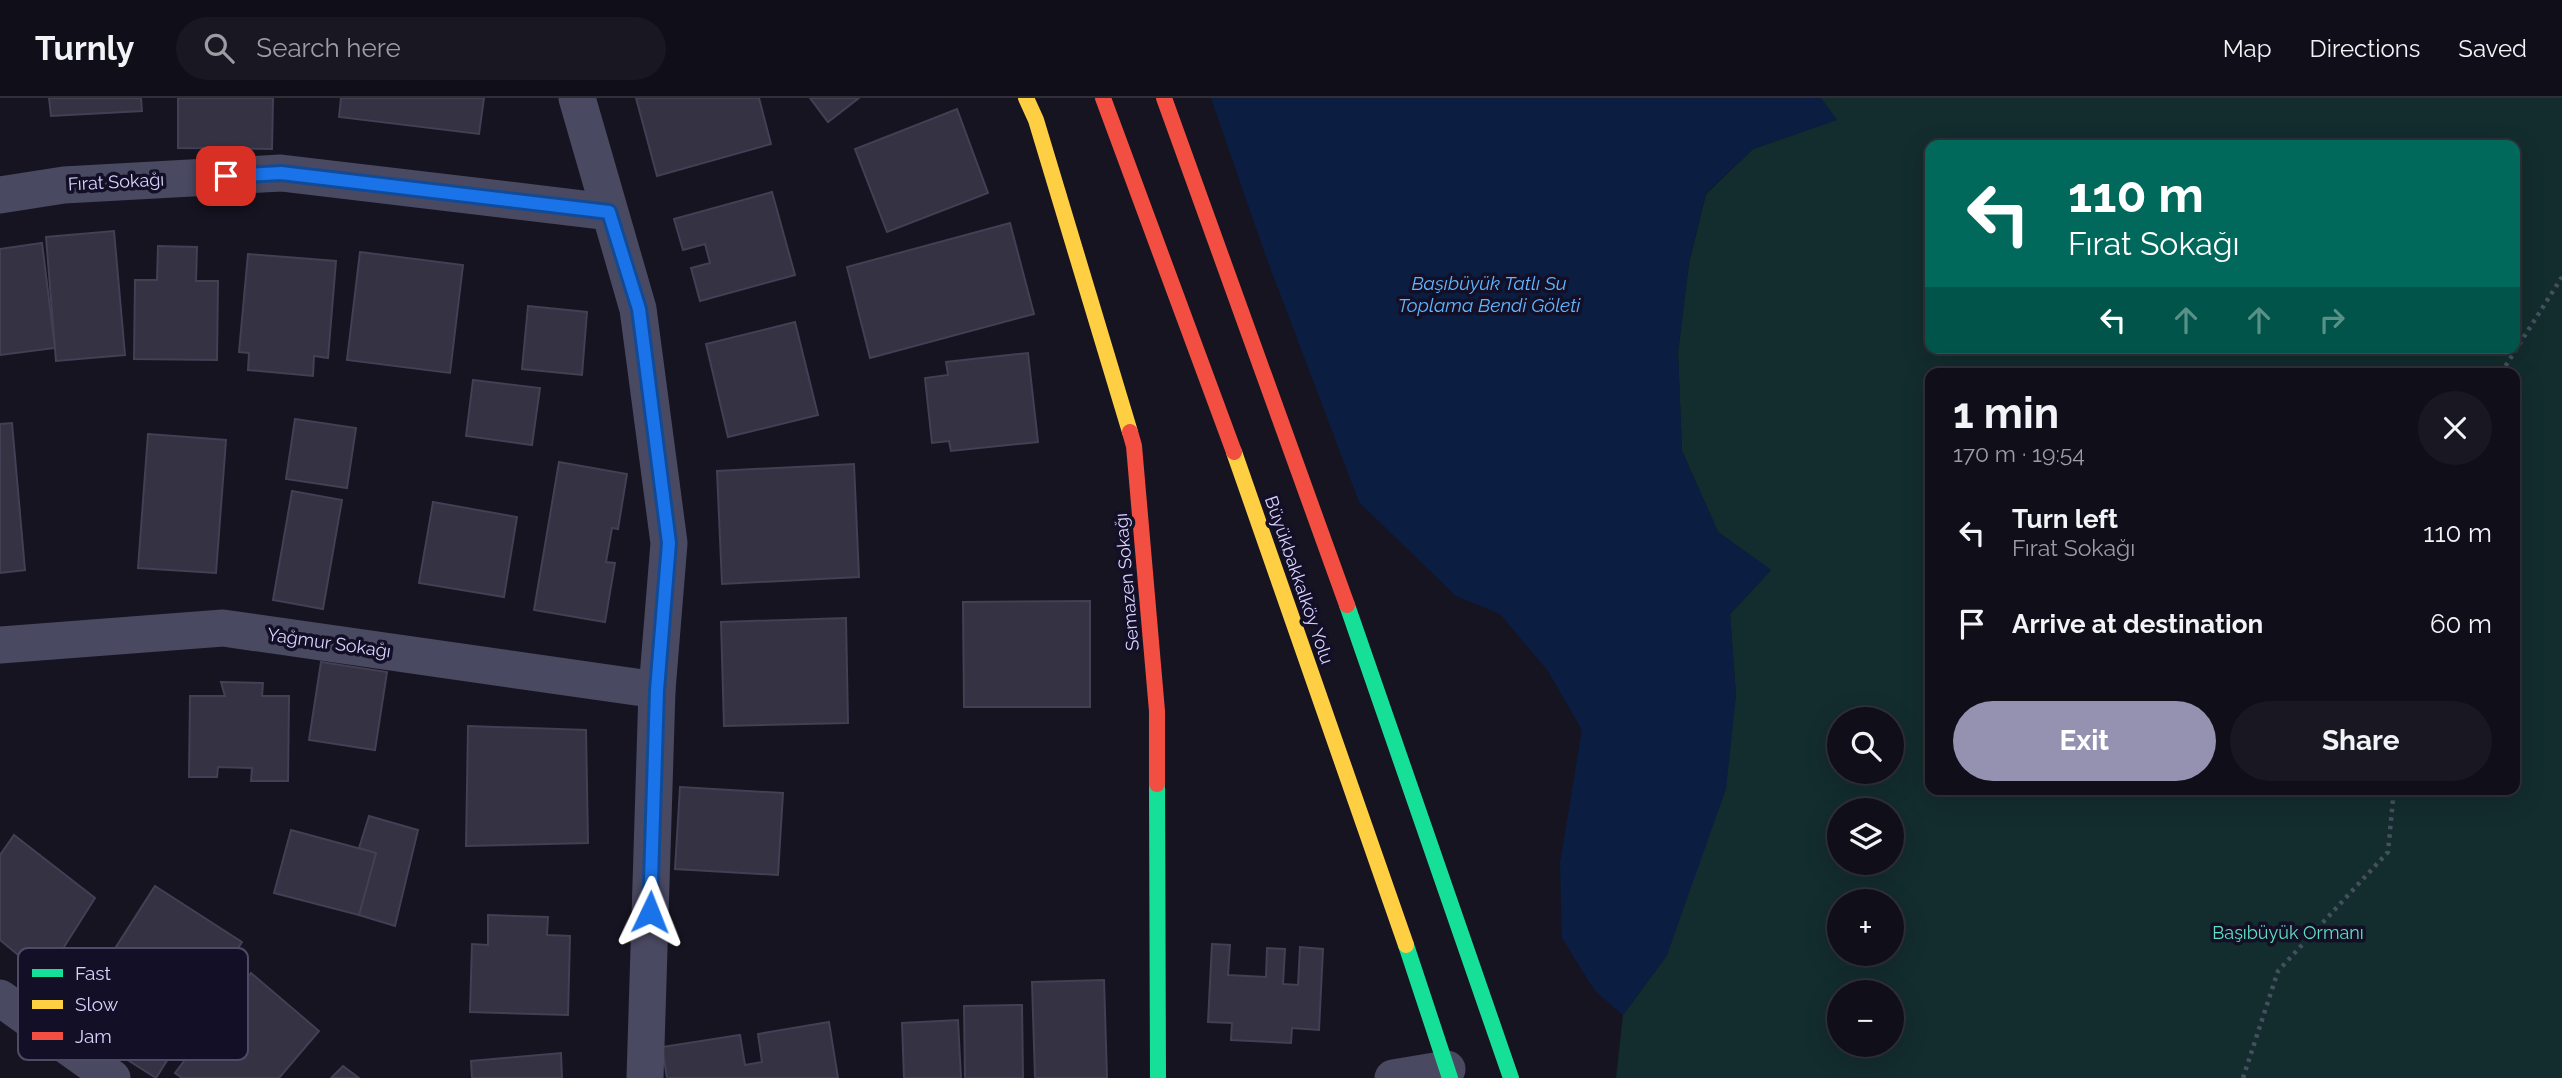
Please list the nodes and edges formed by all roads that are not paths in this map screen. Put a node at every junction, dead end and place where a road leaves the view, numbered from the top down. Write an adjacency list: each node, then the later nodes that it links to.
1 (577, 98): 6 (street)
2 (1027, 98): 15 (main road, Semazen Sokağı)
3 (1103, 98): 12 (main road, Büyükbakkalköy Yolu)
4 (1164, 98): 17 (main road, Büyükbakkalköy Yolu)
5 (0, 195): 6 (street, Fırat Sokağı)
6 (609, 212): 8 (street)
7 (0, 645): 8 (street, Yağmur Sokağı)
8 (657, 690): 14 (street)
9 (0, 998): 10 (street)
10 (18, 1011)
11 (87, 1060): 13 (street)
12 (1449, 1073): 16 (street)
13 (112, 1078)
14 (645, 1078)
15 (1158, 1078)
16 (1393, 1078)
17 (1511, 1078)

